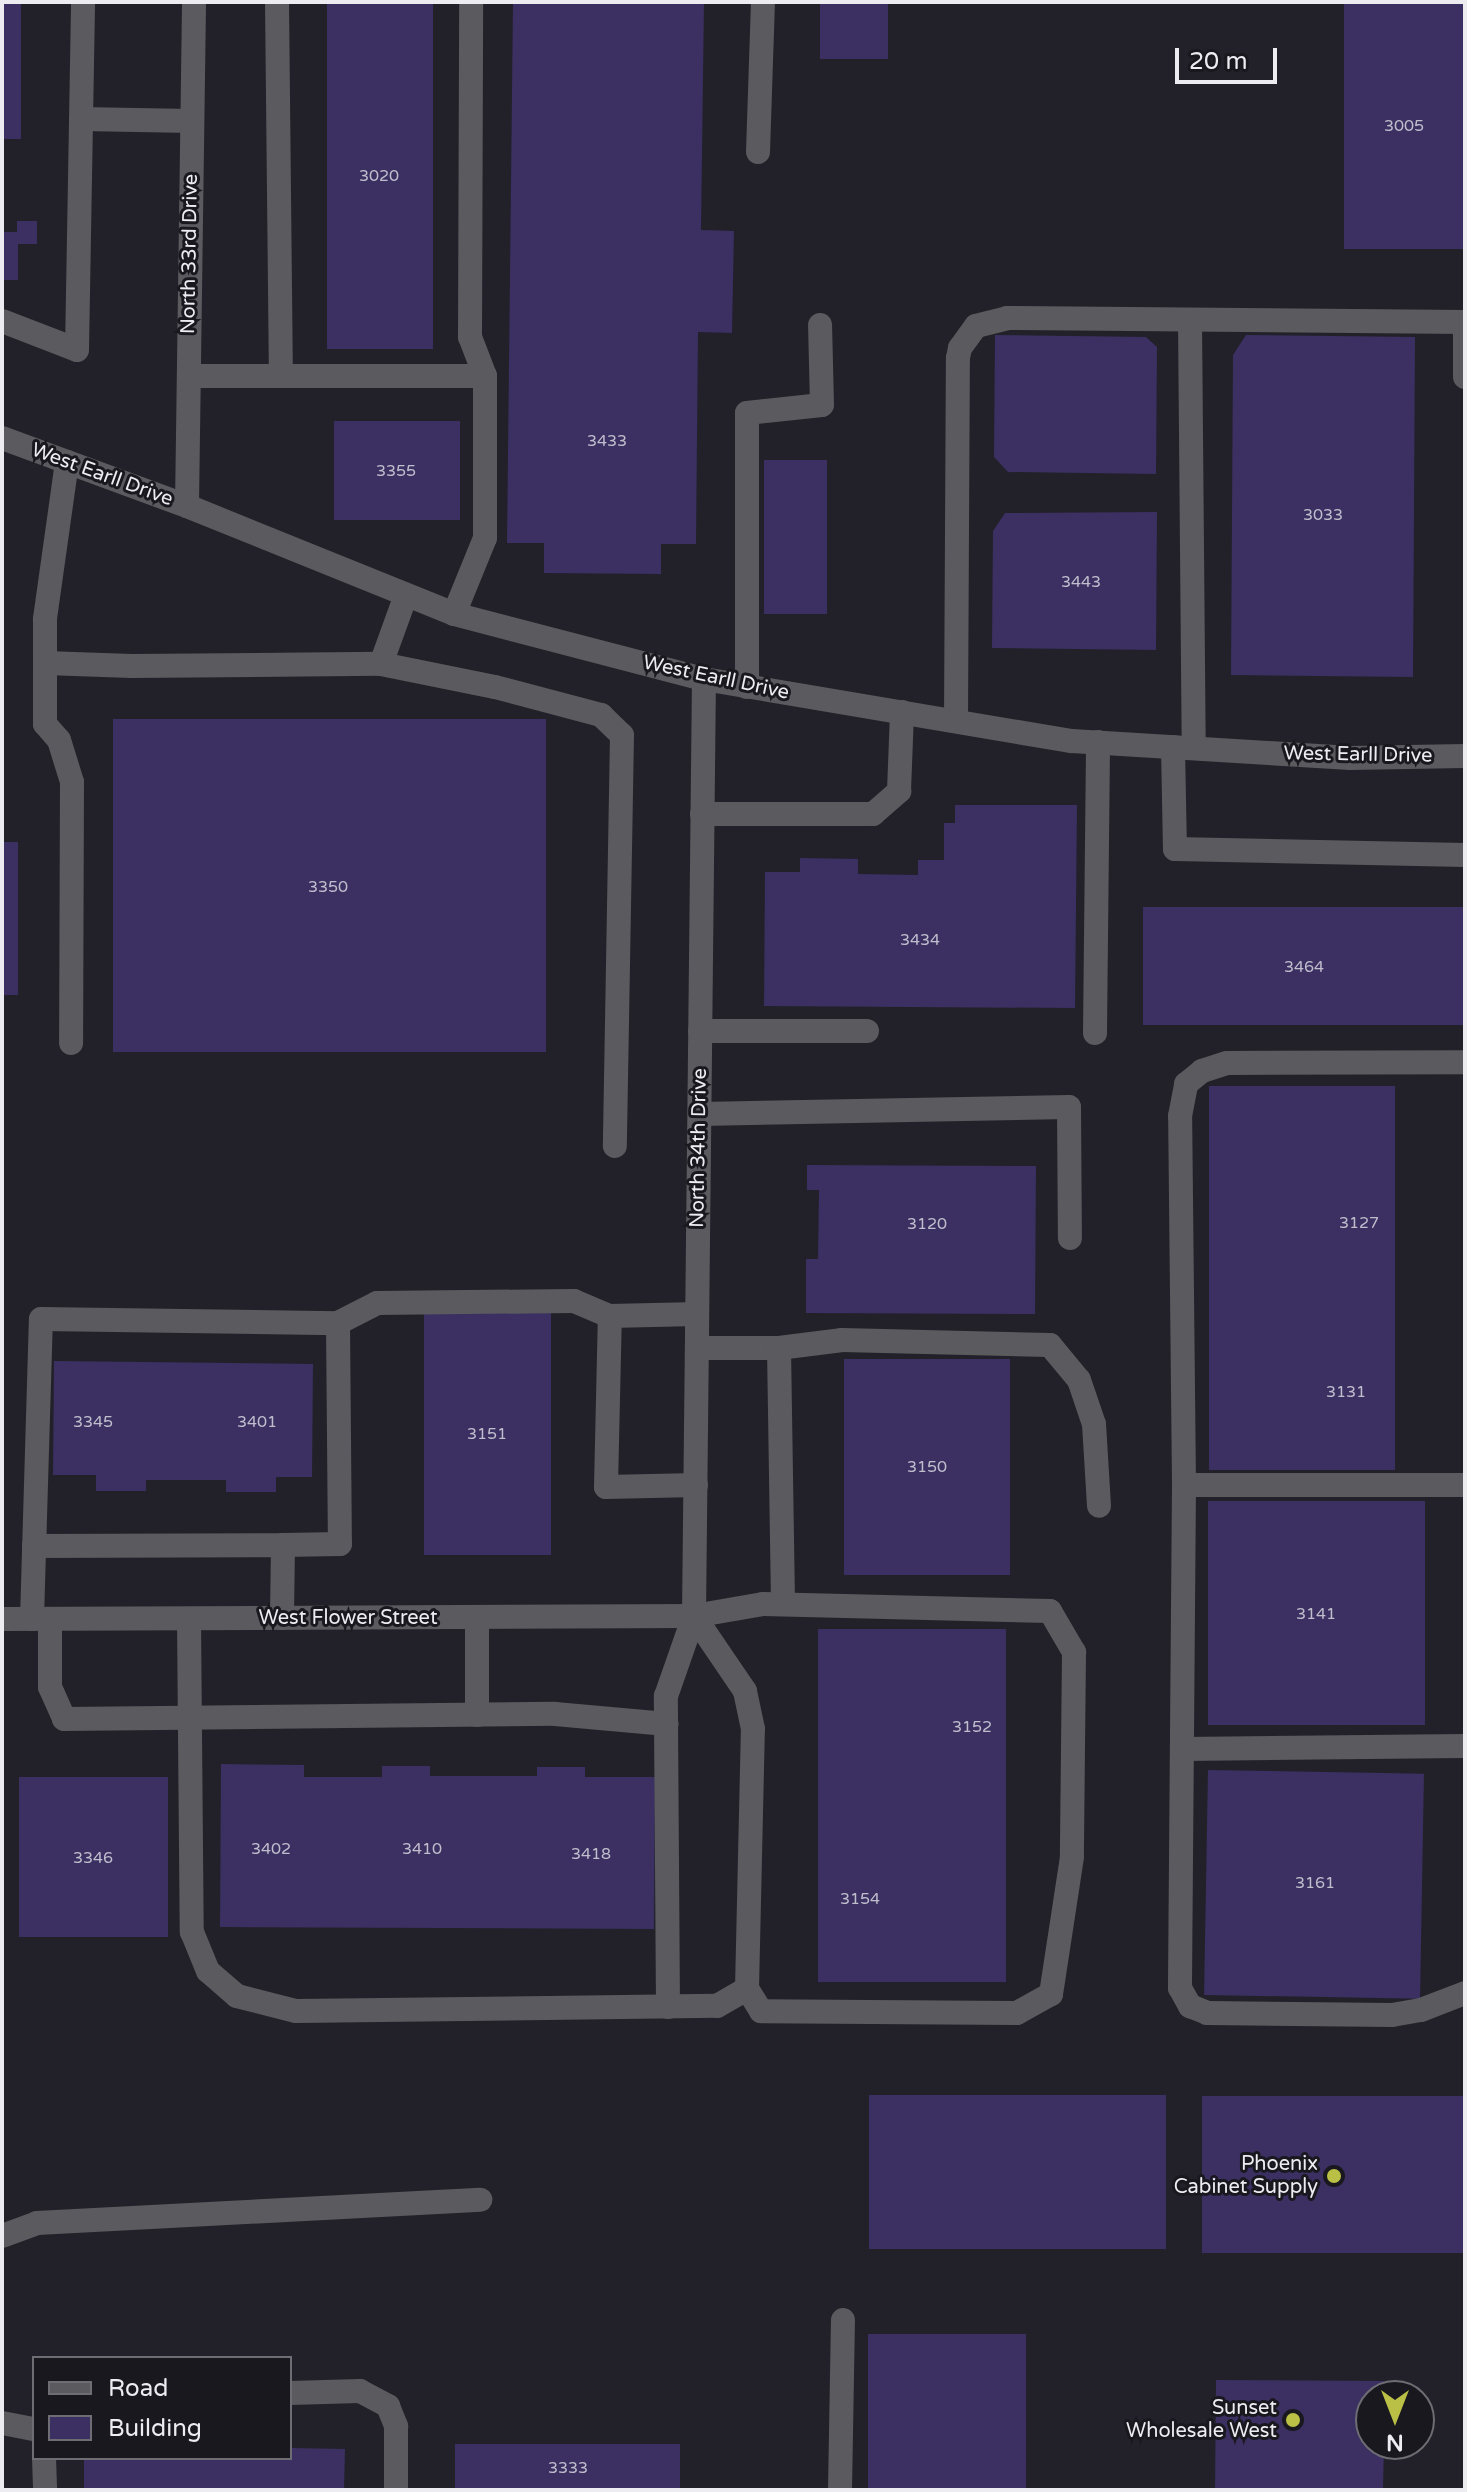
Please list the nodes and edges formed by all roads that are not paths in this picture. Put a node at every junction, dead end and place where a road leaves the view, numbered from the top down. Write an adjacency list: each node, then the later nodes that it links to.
1 (83, 2): 6 (street)
2 (194, 2): 7 (street, North 33rd Drive)
3 (277, 2): 15 (street)
4 (471, 2): 16 (street)
5 (763, 2): 8 (street)
6 (81, 119): 7 (street); 10 (street)
7 (192, 121): 14 (street, North 33rd Drive)
8 (758, 152)
9 (1190, 320): 11 (street); 28 (street); 30 (street)
10 (2, 321)
11 (1465, 322)
12 (820, 325): 26 (street)
13 (1465, 333): 17 (street)
14 (189, 376): 15 (street); 20 (street, North 33rd Drive)
15 (281, 376): 16 (street)
16 (485, 376): 22 (street)
17 (1465, 377)
18 (2, 438): 19 (street, West Earll Drive)
19 (67, 462): 20 (street, West Earll Drive); 23 (street)
20 (187, 506): 21 (street, West Earll Drive)
21 (406, 595): 22 (street, West Earll Drive); 24 (street)
22 (454, 614): 25 (street, West Earll Drive)
23 (45, 663): 24 (street); 37 (street)
24 (381, 664): 40 (street)
25 (704, 679): 26 (street, West Earll Drive); 32 (street, North 34th Drive)
26 (747, 687): 27 (street, West Earll Drive)
27 (902, 712): 28 (street, West Earll Drive); 32 (street)
28 (956, 721): 29 (street, West Earll Drive)
29 (1098, 742): 30 (street, West Earll Drive); 36 (street)
30 (1184, 748): 31 (street, West Earll Drive); 33 (street)
31 (1465, 756)
32 (702, 814): 34 (street, North 34th Drive)
33 (1465, 855)
34 (700, 1031): 35 (street); 39 (street, North 34th Drive)
35 (867, 1031)
36 (1095, 1033)
37 (71, 1043)
38 (1465, 1062): 48 (street)
39 (700, 1114): 41 (street); 42 (street, North 34th Drive)
40 (615, 1146)
41 (1070, 1238)
42 (697, 1314): 43 (street); 45 (street, North 34th Drive)
43 (610, 1316): 44 (street); 47 (street)
44 (338, 1323): 51 (street); 52 (street)
45 (697, 1348): 46 (street); 47 (street, North 34th Drive)
46 (779, 1348): 50 (street); 53 (street)
47 (696, 1485): 54 (street, North 34th Drive)
48 (1184, 1485): 49 (street); 64 (street)
49 (1465, 1485)
50 (1099, 1506)
51 (283, 1545): 52 (street); 56 (street)
52 (34, 1546): 58 (street)
53 (783, 1604): 54 (street, West Flower Street); 65 (street, West Flower Street)
54 (694, 1616): 55 (street, West Flower Street); 62 (street, North 34th Drive); 65 (street)
55 (477, 1617): 56 (street, West Flower Street); 60 (street)
56 (282, 1618): 59 (street, West Flower Street)
57 (2, 1619): 58 (street, West Flower Street)
58 (41, 1619): 59 (street, West Flower Street); 61 (street)
59 (189, 1619): 61 (street)
60 (477, 1715): 61 (street); 62 (street)
61 (190, 1716): 67 (street)
62 (667, 1724): 67 (street, North 34th Drive)
63 (1465, 1746): 64 (street)
64 (1182, 1749): 66 (street)
65 (747, 1989): 67 (street)
66 (1465, 1993)
67 (668, 2007)
68 (480, 2200): 69 (street)
69 (2, 2236)
70 (843, 2320): 77 (street)
71 (292, 2393): 76 (street)
72 (2, 2423): 73 (street)
73 (32, 2429)
74 (44, 2460): 75 (street)
75 (45, 2490)
76 (396, 2490)
77 (840, 2490)

